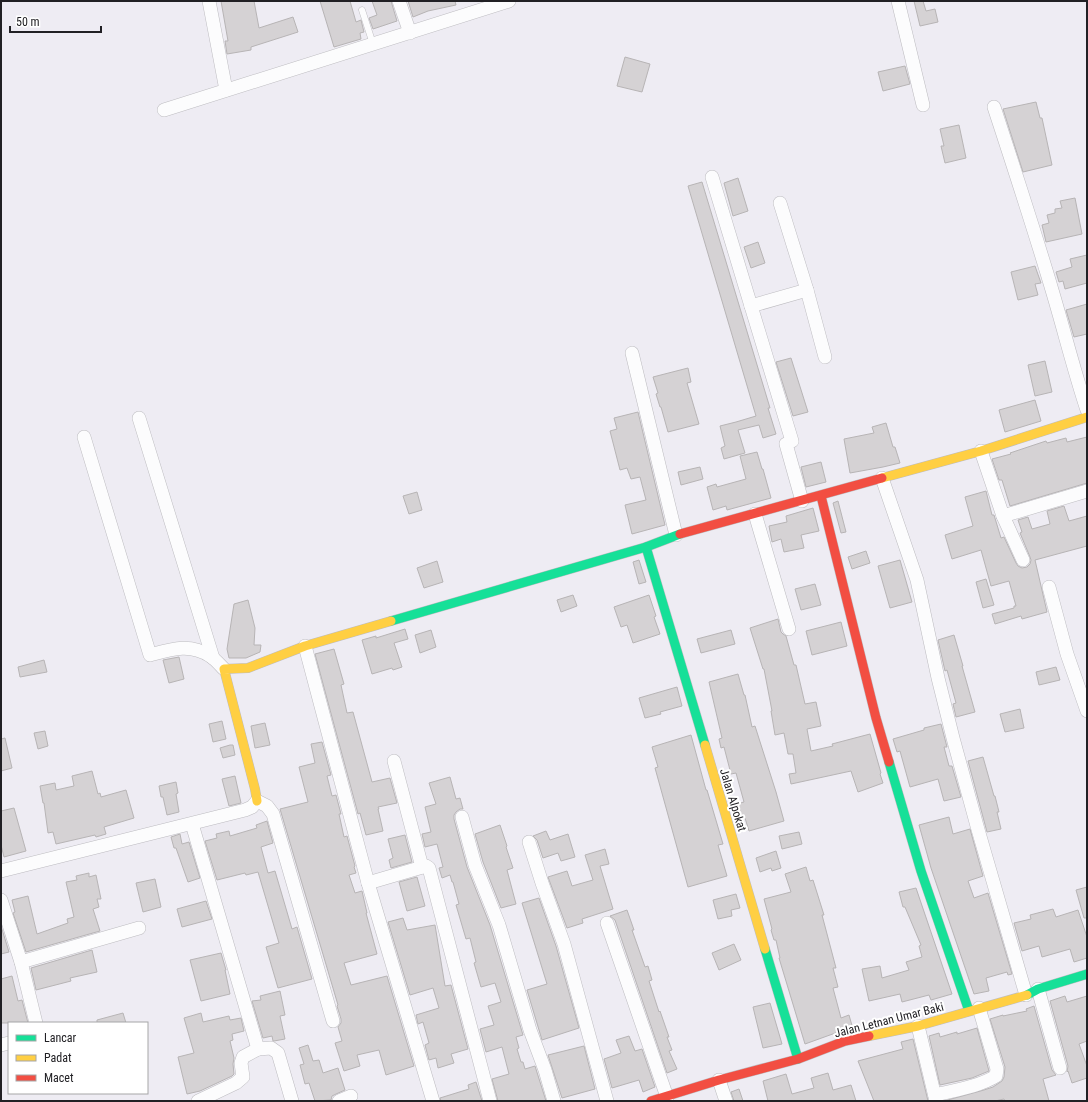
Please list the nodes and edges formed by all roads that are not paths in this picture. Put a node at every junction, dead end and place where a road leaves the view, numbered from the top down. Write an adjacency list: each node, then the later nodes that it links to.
1 (209, 1): 8 (street)
2 (399, 1): 6 (street)
3 (509, 1): 6 (street)
4 (898, 1): 9 (street)
5 (362, 10): 7 (lane)
6 (410, 32): 7 (street)
7 (373, 44): 8 (street)
8 (226, 90): 11 (street)
9 (923, 105)
10 (994, 107): 18 (street)
11 (164, 110)
12 (712, 177): 15 (street)
13 (780, 203): 14 (street)
14 (807, 290): 15 (street); 17 (street)
15 (751, 306): 26 (street)
16 (632, 353): 29 (street)
17 (825, 357)
18 (1087, 410)
19 (1087, 417): 22 (street)
20 (139, 418): 35 (street)
21 (84, 437): 35 (street)
22 (981, 451): 23 (street); 28 (street)
23 (882, 478): 25 (street); 51 (street)
24 (1087, 491): 28 (street)
25 (821, 496): 26 (street); 52 (street)
26 (802, 501): 27 (street)
27 (755, 514): 29 (street); 33 (street)
28 (1003, 516): 31 (street)
29 (676, 535): 30 (street)
30 (646, 547): 34 (street); 57 (street, Jalan Alpokat)
31 (1023, 560)
32 (1049, 587): 37 (street)
33 (789, 629)
34 (305, 646): 36 (street); 45 (street)
35 (213, 658): 36 (street)
36 (224, 669): 39 (street)
37 (1087, 711)
38 (394, 761): 43 (street)
39 (257, 801): 41 (street); 53 (street)
40 (462, 817): 68 (street)
41 (192, 824): 44 (street); 56 (street)
42 (529, 842): 69 (street)
43 (422, 867): 45 (street); 67 (street)
44 (1, 871)
45 (368, 883): 66 (street)
46 (1, 900): 49 (street)
47 (607, 923): 61 (street)
48 (139, 928): 49 (street)
49 (21, 962): 54 (street)
50 (1087, 974): 51 (street, Jalan Letnan Umar Baki)
51 (1032, 992): 52 (street, Jalan Letnan Umar Baki); 58 (street)
52 (974, 1010): 55 (street, Jalan Letnan Umar Baki); 62 (street)
53 (333, 1021)
54 (36, 1022)
55 (918, 1026): 57 (street, Jalan Letnan Umar Baki); 62 (street)
56 (258, 1049): 63 (street); 64 (street)
57 (798, 1059): 59 (street, Jalan Letnan Umar Baki)
58 (1060, 1068)
59 (719, 1080): 61 (street, Jalan Letnan Umar Baki); 71 (street)
60 (351, 1096): 65 (street)
61 (667, 1097): 70 (street, Jalan Letnan Umar Baki)
62 (936, 1098)
63 (198, 1101)
64 (292, 1101)
65 (339, 1101)
66 (433, 1101)
67 (490, 1101)
68 (554, 1101)
69 (607, 1101)
70 (651, 1101)
71 (726, 1101)

